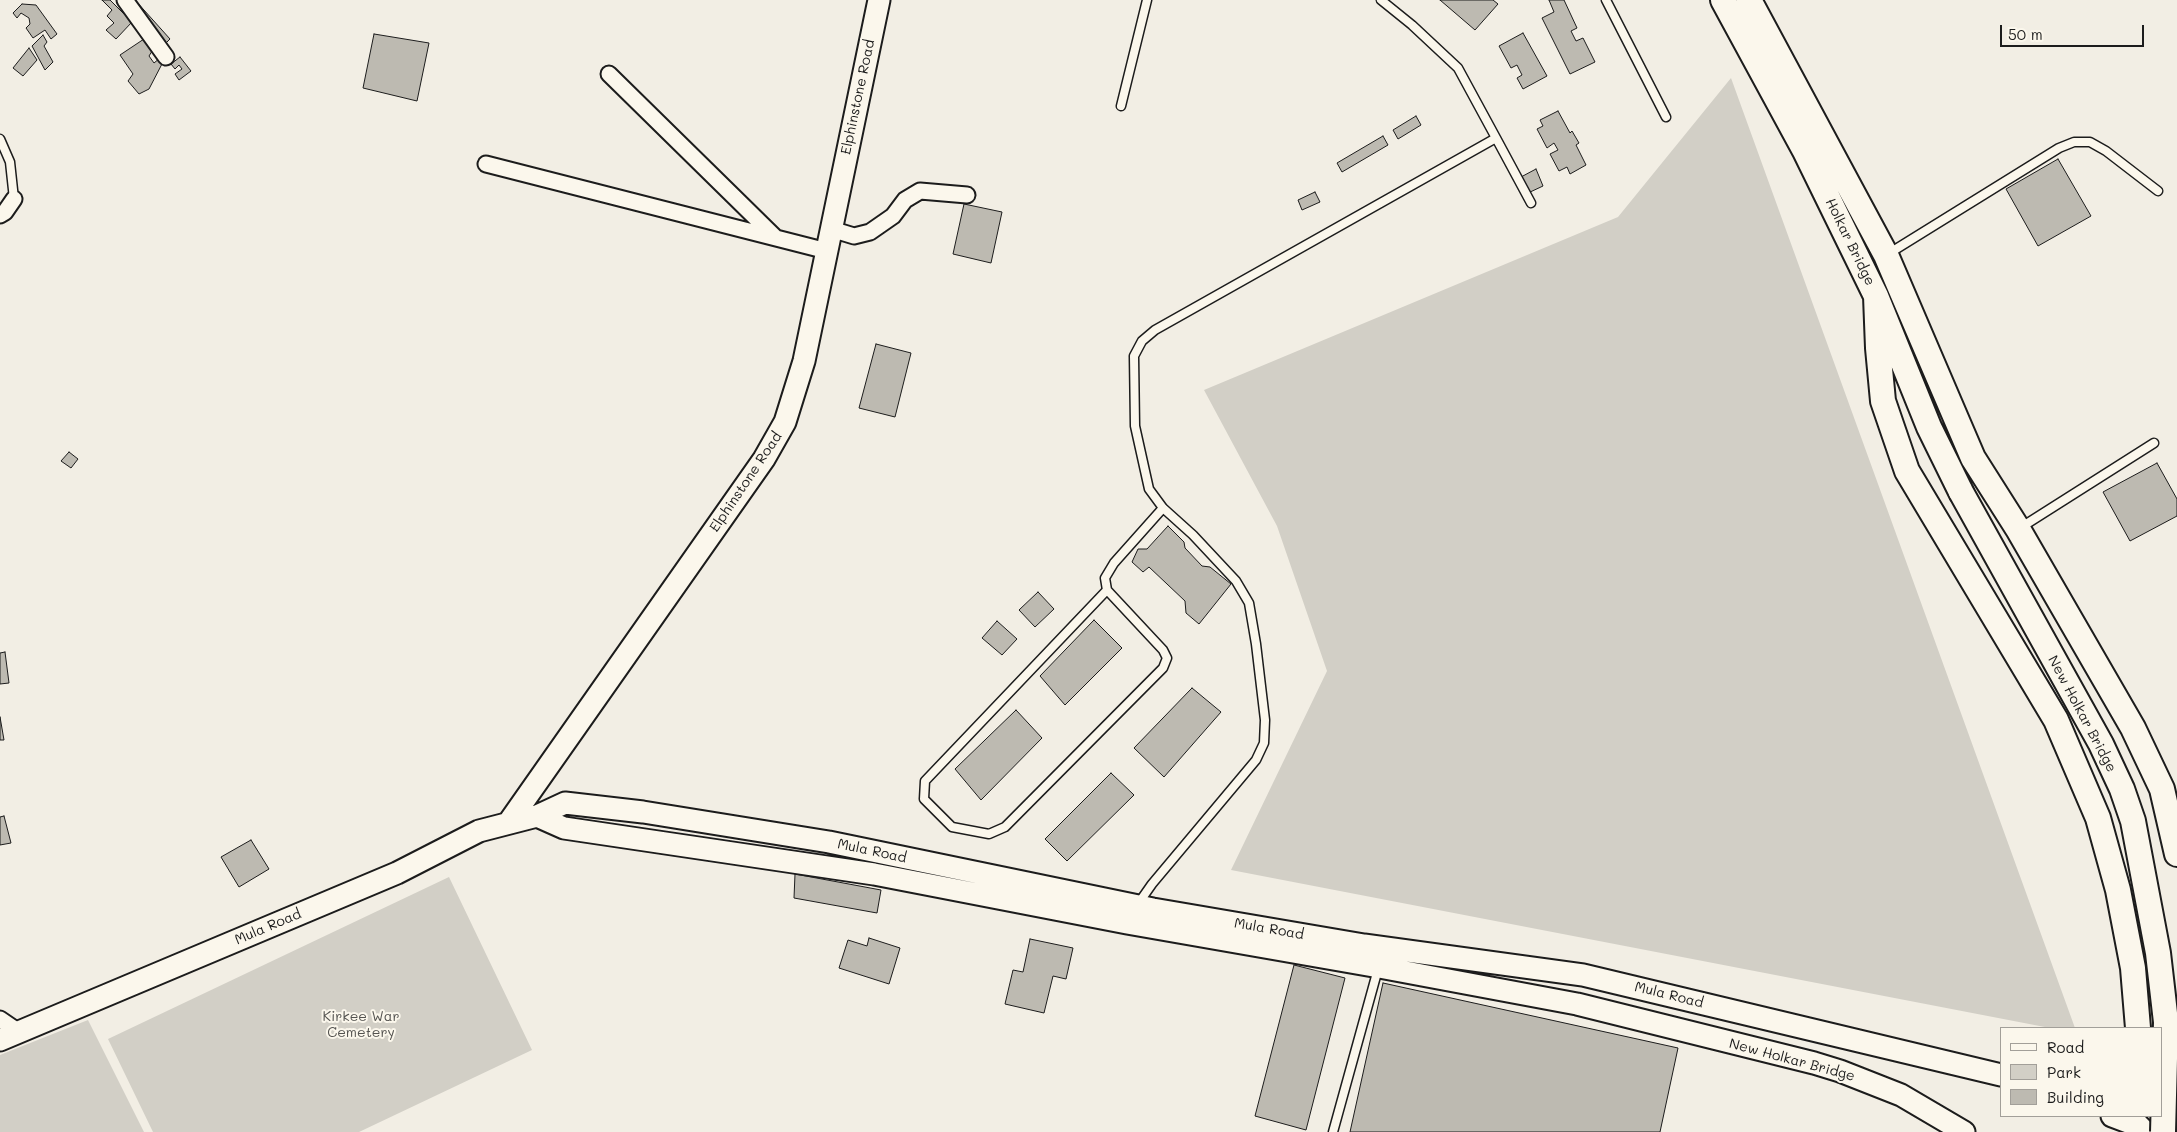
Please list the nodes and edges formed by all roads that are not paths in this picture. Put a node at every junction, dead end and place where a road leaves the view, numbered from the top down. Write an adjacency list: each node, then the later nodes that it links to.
1 (125, 0): 8 (street)
2 (878, 0): 20 (main road, Elphinstone Road)
3 (1147, 0): 10 (lane)
4 (1381, 0): 12 (lane)
5 (1606, 0): 11 (lane)
6 (1723, 0): 24 (main road, Holkar Bridge)
7 (1749, 0): 23 (main road)
8 (166, 57)
9 (609, 74): 21 (street)
10 (1121, 106)
11 (1666, 117)
12 (1496, 138): 18 (lane); 27 (lane)
13 (0, 139): 17 (lane)
14 (486, 164): 21 (street)
15 (2158, 191): 23 (lane)
16 (967, 194): 20 (street)
17 (14, 199): 19 (street)
18 (1530, 203)
19 (0, 215)
20 (831, 229): 22 (main road, Elphinstone Road)
21 (777, 239): 22 (street)
22 (827, 252): 33 (main road, Elphinstone Road)
23 (1886, 255): 28 (main road)
24 (1876, 296): 26 (main road, Holkar Bridge); 44 (main road)
25 (2154, 443): 28 (lane)
26 (1961, 492): 54 (main road, New Holkar Bridge, bridge)
27 (1164, 508): 29 (lane); 39 (lane)
28 (2018, 529): 30 (main road)
29 (1107, 590): 29 (lane)
30 (2162, 789): 31 (main road); 35 (main road)
31 (2177, 812)
32 (537, 816): 33 (main road, Mula Road); 34 (main road, Mula Road); 36 (main road, Mula Road)
33 (509, 822): 45 (main road, Mula Road)
34 (781, 835): 36 (main road); 37 (main road, Mula Road)
35 (2177, 854)
36 (777, 859): 38 (main road, Mula Road)
37 (928, 863): 38 (main road); 39 (main road, Mula Road)
38 (922, 883): 39 (main road, Mula Road)
39 (1132, 914): 40 (main road, Mula Road)
40 (1381, 957): 41 (main road, Mula Road); 42 (main road, Mula Road); 52 (lane)
41 (1537, 969): 42 (main road); 49 (main road, Mula Road)
42 (1531, 995): 53 (main road, New Holkar Bridge)
43 (0, 1019): 45 (street)
44 (2138, 1027)
45 (19, 1032): 46 (main road, Mula Road)
46 (0, 1040)
47 (2162, 1066): 48 (main road)
48 (2177, 1069)
49 (2000, 1075)
50 (2115, 1117): 51 (main road)
51 (2136, 1124)
52 (1333, 1132)
53 (1964, 1132)
54 (2163, 1132)

